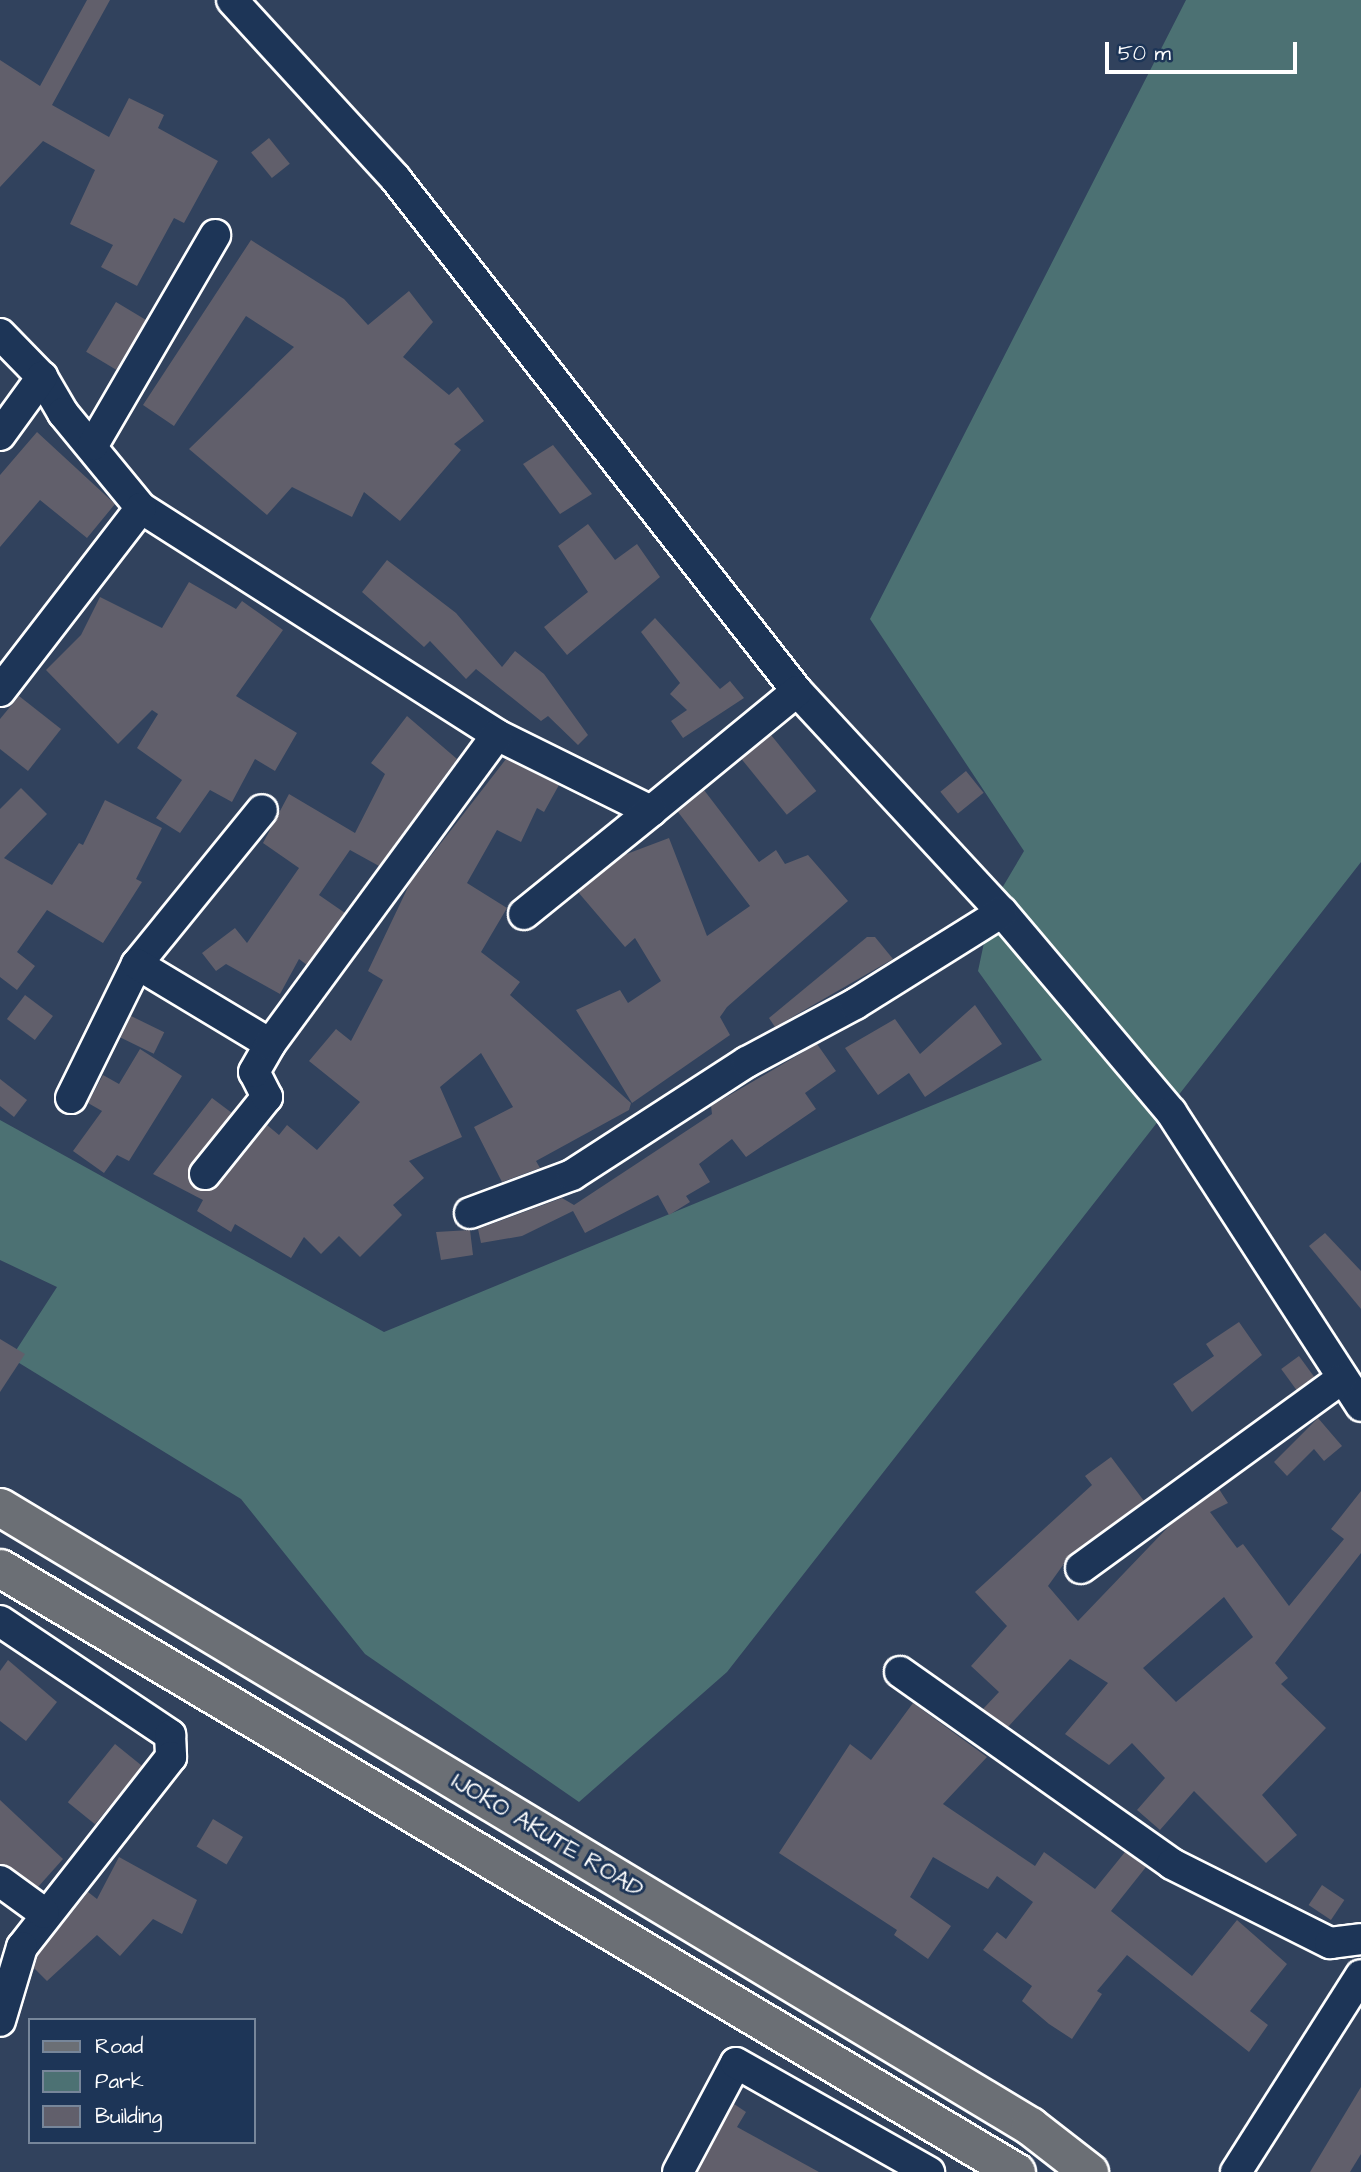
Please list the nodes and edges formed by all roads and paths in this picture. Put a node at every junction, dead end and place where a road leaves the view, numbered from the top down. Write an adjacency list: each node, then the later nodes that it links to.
1 (232, 0): 9 (street)
2 (215, 235): 6 (street)
3 (0, 334): 4 (street)
4 (42, 377): 5 (street); 6 (street)
5 (0, 435)
6 (93, 445): 7 (street)
7 (141, 508): 8 (street); 10 (street)
8 (0, 691)
9 (797, 691): 12 (street); 13 (street)
10 (497, 735): 12 (street); 16 (street)
11 (261, 810): 15 (street)
12 (651, 811): 14 (street)
13 (1002, 912): 19 (street); 20 (street)
14 (524, 914)
15 (137, 964): 16 (street); 17 (street)
16 (270, 1044): 18 (street)
17 (71, 1098)
18 (205, 1174)
19 (470, 1213)
20 (1340, 1380): 21 (street); 23 (street)
21 (1361, 1406)
22 (0, 1507): 35 (main road, IJOKO AKUTE ROAD)
23 (1081, 1568)
24 (3, 1570): 32 (main road, IJOKO AKUTE ROAD)
25 (0, 1621): 28 (street)
26 (900, 1672): 29 (street)
27 (0, 1881): 28 (street)
28 (44, 1913): 31 (street)
29 (1361, 1939)
30 (1361, 1975): 36 (street)
31 (0, 2021)
32 (1010, 2169)
33 (678, 2172): 34 (street)
34 (929, 2172)
35 (1089, 2172)
36 (1236, 2172)

